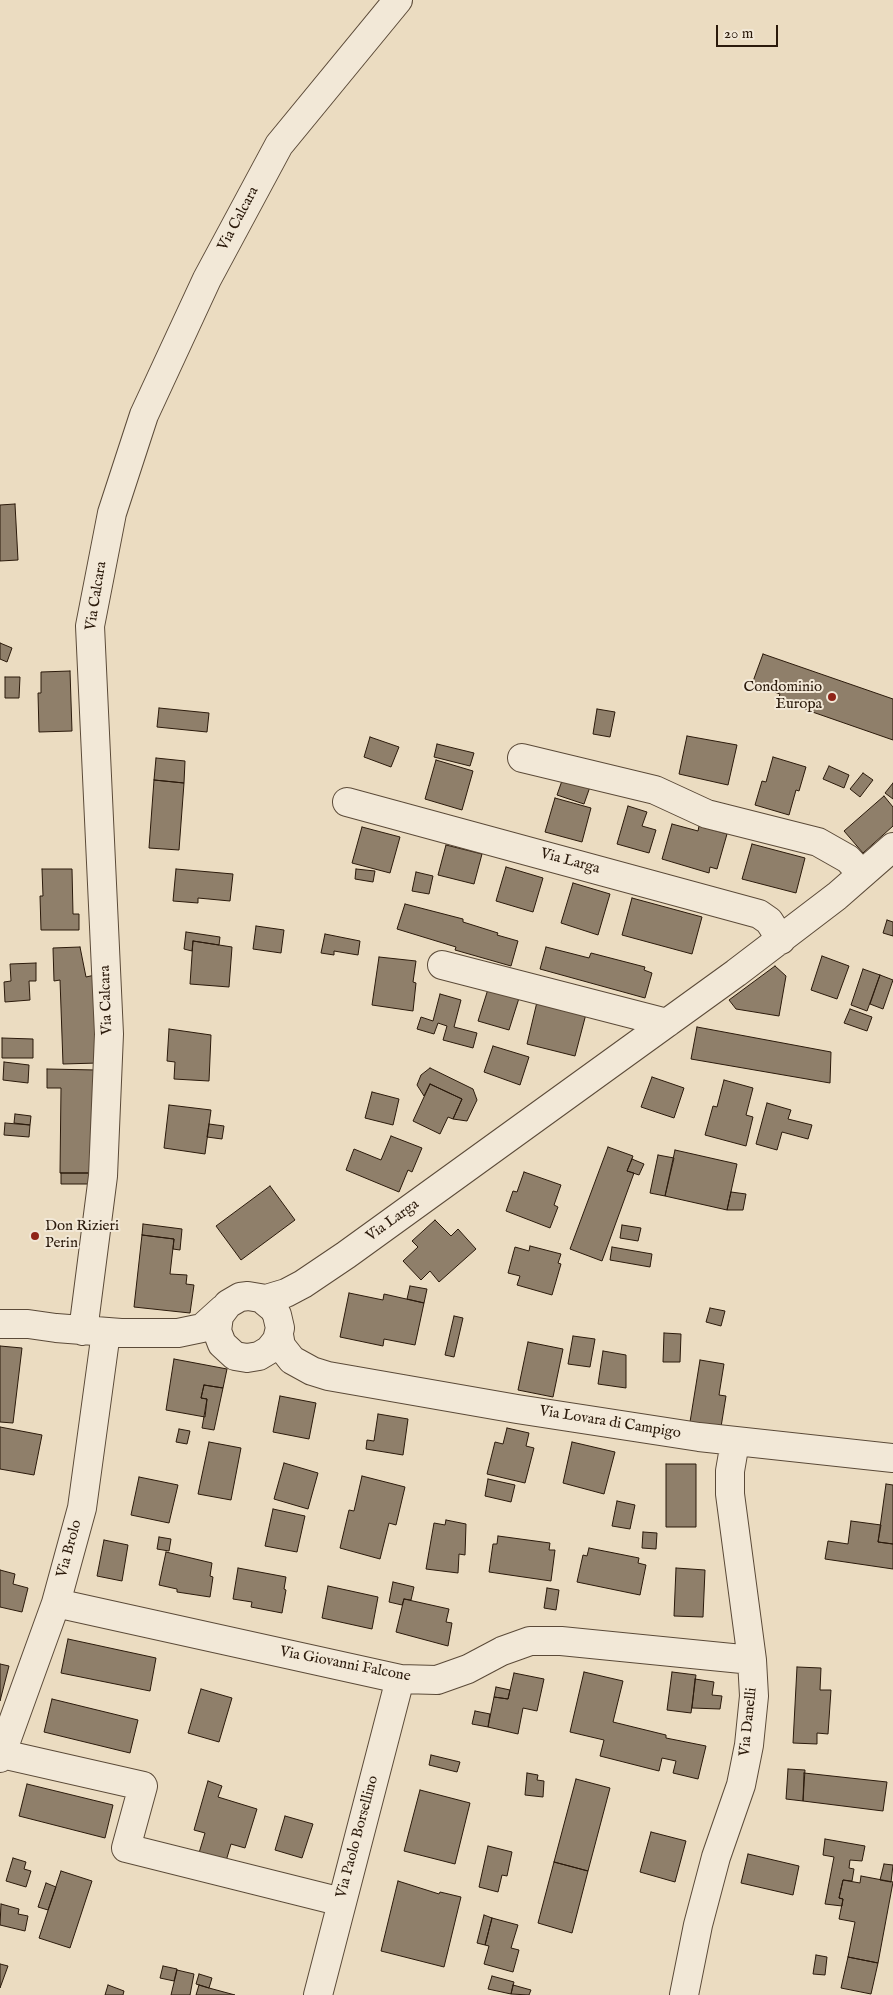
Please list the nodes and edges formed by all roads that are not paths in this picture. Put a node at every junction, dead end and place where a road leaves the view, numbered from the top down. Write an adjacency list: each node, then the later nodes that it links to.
1 (398, 0): 16 (street, Via Calcara)
2 (522, 758): 5 (street)
3 (347, 802): 6 (street, Via Larga)
4 (893, 847): 5 (street, Via Larga)
5 (862, 874): 6 (street, Via Larga)
6 (781, 940): 8 (street, Via Larga)
7 (442, 965): 8 (street)
8 (667, 1023): 9 (street, Via Larga)
9 (313, 1278): 10 (street, Via Larga); 15 (street, Via Larga)
10 (262, 1299): 11 (street); 15 (street)
11 (223, 1310): 16 (street, Via Lovara di Campigo); 17 (street)
12 (0, 1312): 14 (street, Via Lovara di Campigo)
13 (0, 1324): 14 (street, Via Lovara di Campigo)
14 (28, 1324): 16 (street, Via Lovara di Campigo)
15 (279, 1328): 17 (street); 18 (street, Via Lovara di Campigo)
16 (103, 1332): 17 (street, Via Lovara di Campigo); 21 (street, Via Brolo)
17 (241, 1357): 18 (street, Via Lovara di Campigo)
18 (328, 1376): 19 (street, Via Lovara di Campigo)
19 (736, 1442): 20 (street, Via Lovara di Campigo); 22 (street, Via Danelli)
20 (893, 1458)
21 (56, 1603): 23 (street, Via Giovanni Falcone); 24 (street, Via Brolo)
22 (752, 1660): 23 (street, Via Giovanni Falcone); 27 (street, Via Danelli)
23 (400, 1679): 25 (street, Via Paolo Borsellino)
24 (2, 1749): 25 (street)
25 (342, 1902): 26 (street, Via Paolo Borsellino)
26 (318, 1995)
27 (684, 1995)

